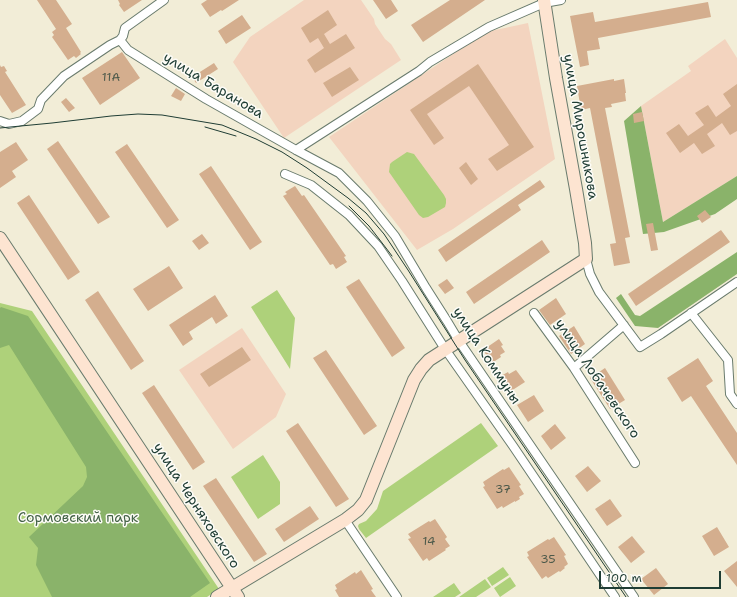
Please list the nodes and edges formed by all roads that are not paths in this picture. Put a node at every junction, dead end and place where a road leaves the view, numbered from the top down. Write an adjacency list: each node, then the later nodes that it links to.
1 (164, 0): 4 (street)
2 (561, 0): 3 (street)
3 (544, 2): 6 (street); 9 (street, улица Мирошникова)
4 (120, 40): 5 (street); 6 (street, улица Баранова)
5 (0, 121)
6 (296, 150): 14 (street, улица Коммуны)
7 (285, 174): 14 (street, улица Коммуны)
8 (0, 238): 19 (street, улица Черняховского)
9 (586, 259): 13 (street); 14 (street)
10 (737, 282): 12 (street)
11 (534, 313): 15 (street, улица Лобачевского)
12 (691, 313): 13 (street); 16 (street)
13 (624, 325): 15 (street)
14 (451, 346): 18 (street, улица Черняховского); 22 (street, улица Коммуны); 23 (street, улица Коммуны)
15 (574, 368): 17 (street, улица Лобачевского)
16 (737, 404)
17 (635, 462)
18 (345, 520): 19 (street, улица Черняховского); 21 (street)
19 (235, 592): 20 (street)
20 (218, 597)
21 (397, 597)
22 (615, 597)
23 (634, 597)

